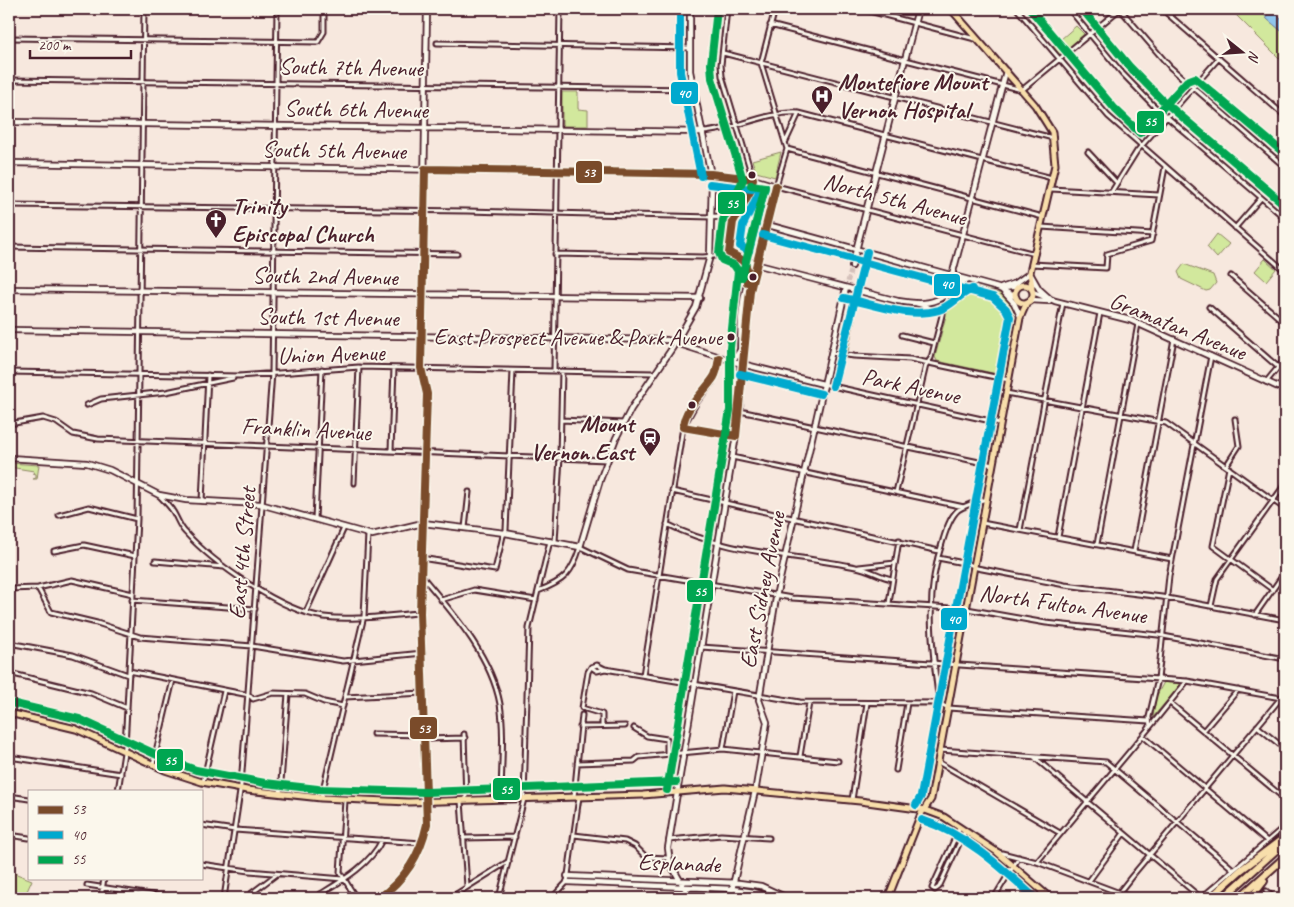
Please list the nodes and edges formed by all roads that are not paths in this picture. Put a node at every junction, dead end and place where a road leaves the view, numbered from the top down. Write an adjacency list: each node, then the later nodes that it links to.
1 (144, 9): 22 (street)
2 (277, 9): 23 (street, East 4th Street)
3 (324, 9): 23 (street)
4 (427, 9): 36 (street)
5 (560, 9): 25 (street)
6 (690, 9): 26 (street)
7 (727, 9): 27 (street)
8 (775, 9): 18 (street)
9 (862, 9): 16 (street)
10 (918, 9): 17 (street)
11 (951, 9): 21 (main road)
12 (1017, 9): 30 (street)
13 (1069, 9): 19 (street)
14 (1120, 9): 19 (street); 39 (street)
15 (1162, 9): 28 (street)
16 (878, 11): 17 (street)
17 (914, 23): 21 (street); 29 (street)
18 (770, 25): 29 (street); 31 (street)
19 (1089, 34): 30 (street); 46 (street)
20 (9, 38): 22 (street)
21 (976, 39): 32 (main road)
22 (144, 42): 23 (street); 34 (street)
23 (277, 42): 35 (street, East 4th Street)
24 (437, 43): 25 (street)
25 (560, 46): 26 (street); 38 (street)
26 (688, 48): 40 (street)
27 (723, 53): 31 (street); 50 (street)
28 (1219, 58): 39 (street); 45 (street)
29 (904, 60): 37 (street); 42 (street)
30 (1059, 60): 41 (street); 58 (street)
31 (762, 63): 42 (street); 44 (street)
32 (1006, 71): 37 (street); 41 (main road)
33 (9, 80): 34 (street, South 7th Avenue)
34 (144, 82): 35 (street, South 7th Avenue); 48 (street)
35 (276, 83): 36 (street, South 7th Avenue); 51 (street, East 4th Street)
36 (426, 85): 38 (street, South 7th Avenue); 52 (street)
37 (1002, 85): 41 (street); 49 (street)
38 (559, 88): 40 (street, South 7th Avenue); 53 (street)
39 (1194, 88): 46 (street); 66 (street)
40 (694, 89): 54 (street)
41 (1022, 90): 56 (main road)
42 (894, 98): 49 (street); 55 (street)
43 (799, 113): 44 (street); 55 (street); 57 (street)
44 (778, 114): 50 (street); 57 (street)
45 (1285, 116)
46 (1168, 118): 58 (street); 80 (street)
47 (9, 122): 48 (street, South 6th Avenue)
48 (143, 123): 51 (street, South 6th Avenue); 63 (street)
49 (992, 124): 56 (street); 61 (street)
50 (738, 125): 54 (street); 73 (street)
51 (276, 126): 52 (street, South 6th Avenue); 64 (street, East 4th Street)
52 (425, 128): 53 (street, South 6th Avenue); 67 (street)
53 (559, 130): 54 (street, South 6th Avenue); 68 (street)
54 (705, 132): 70 (street)
55 (885, 134): 61 (street); 69 (street)
56 (1054, 138): 71 (main road)
57 (786, 142): 59 (street)
58 (1141, 147): 65 (street); 74 (street)
59 (788, 149): 69 (street); 75 (street)
60 (1088, 152): 74 (street)
61 (982, 160): 71 (street); 79 (street)
62 (9, 163): 63 (street, South 5th Avenue)
63 (143, 165): 64 (street, South 5th Avenue); 82 (street)
64 (276, 167): 67 (street, South 5th Avenue); 83 (street, East 4th Street)
65 (1165, 167): 78 (street); 93 (street)
66 (1285, 167)
67 (424, 169): 68 (street, South 5th Avenue); 84 (street)
68 (558, 171): 70 (street, South 5th Avenue); 86 (street)
69 (876, 172): 79 (street); 85 (street)
70 (719, 175): 88 (street)
71 (1053, 178): 76 (main road)
72 (746, 180): 73 (street, North 5th Avenue)
73 (753, 180): 75 (street, North 5th Avenue); 87 (street)
74 (1116, 182): 77 (street)
75 (776, 186): 85 (street, North 5th Avenue); 91 (street)
76 (1051, 189): 77 (street); 89 (main road)
77 (1112, 192): 78 (street)
78 (1159, 195): 94 (street)
79 (973, 198): 89 (street); 95 (street)
80 (1261, 198): 90 (street); 93 (street)
81 (9, 206): 82 (street)
82 (142, 208): 83 (street); 97 (street)
83 (276, 208): 84 (street); 98 (street, East 4th Street)
84 (424, 210): 86 (street); 100 (street)
85 (866, 210): 95 (street, North 5th Avenue); 99 (street)
86 (556, 213): 88 (street); 102 (street)
87 (735, 216): 88 (street); 91 (street); 105 (street)
88 (716, 217): 104 (street)
89 (1044, 217): 92 (main road)
90 (1285, 218)
91 (766, 225): 99 (street); 106 (street)
92 (1041, 227): 94 (street); 103 (main road)
93 (1235, 228): 109 (street)
94 (1153, 234): 107 (street)
95 (963, 235): 103 (street, North 5th Avenue); 111 (street)
96 (9, 247): 97 (street)
97 (142, 249): 98 (street); 119 (street)
98 (275, 250): 100 (street); 122 (street, East 4th Street)
99 (857, 250): 108 (street); 111 (street)
100 (423, 252): 101 (street); 123 (street)
101 (457, 254)
102 (555, 254): 104 (street); 124 (street)
103 (1035, 254): 107 (main road)
104 (712, 256): 125 (street)
105 (741, 257): 106 (street); 112 (street)
106 (755, 262): 112 (street); 116 (street); 133 (street)
107 (1032, 264): 110 (main road)
108 (852, 266)
109 (1285, 271)
110 (1030, 273): 115 (main road); 117 (street); 121 (main road); 128 (street)
111 (952, 275): 114 (street); 120 (street)
112 (749, 276): 133 (street)
113 (1231, 276): 136 (street)
114 (969, 280): 117 (street); 120 (street)
115 (1020, 286): 117 (street); 121 (main road); 126 (main road)
116 (846, 288): 129 (street); 149 (street, East Sidney Avenue)
117 (1000, 288): 126 (street); 135 (street)
118 (9, 289): 119 (street, South 2nd Avenue)
119 (141, 290): 122 (street, South 2nd Avenue); 139 (street)
120 (948, 291): 129 (street); 132 (street)
121 (1032, 291): 127 (main road); 128 (street, Gramatan Avenue)
122 (274, 292): 123 (street, South 2nd Avenue); 141 (street, East 4th Street)
123 (423, 295): 124 (street, South 2nd Avenue); 142 (street)
124 (555, 297): 125 (street, South 2nd Avenue); 143 (street)
125 (700, 298): 146 (street)
126 (1017, 299): 127 (main road); 135 (main road)
127 (1029, 301): 128 (street, Gramatan Avenue); 135 (main road)
128 (1054, 301): 130 (street, Gramatan Avenue)
129 (913, 303): 132 (street)
130 (1063, 303): 134 (street, Gramatan Avenue); 177 (street)
131 (1209, 307): 157 (street)
132 (943, 311): 145 (street)
133 (745, 312): 147 (street); 155 (street)
134 (1100, 313): 137 (street, Gramatan Avenue); 180 (street)
135 (1020, 317): 170 (main road)
136 (1285, 323)
137 (1138, 324): 144 (street, Gramatan Avenue); 182 (street)
138 (9, 330): 139 (street, South 1st Avenue)
139 (141, 332): 141 (street, South 1st Avenue); 167 (street)
140 (902, 334): 145 (street)
141 (273, 335): 142 (street, South 1st Avenue); 165 (street, East 4th Street)
142 (422, 336): 143 (street, South 1st Avenue); 159 (street)
143 (555, 338): 146 (street, South 1st Avenue); 162 (street)
144 (1174, 339): 150 (street, Gramatan Avenue); 185 (street)
145 (934, 343): 154 (street)
146 (678, 344): 148 (street, South 1st Avenue); 166 (street)
147 (740, 349): 153 (street); 155 (street)
148 (699, 351): 151 (street, Park Avenue)
149 (830, 352): 154 (street); 173 (street, East Sidney Avenue)
150 (1211, 356): 171 (street, Gramatan Avenue); 194 (street)
151 (718, 358): 153 (street, Park Avenue); 190 (street)
152 (1285, 359): 157 (street)
153 (728, 360): 155 (street, Park Avenue)
154 (928, 362): 170 (street); 179 (street)
155 (742, 364): 173 (street, Park Avenue); 181 (street)
156 (359, 367): 158 (street, Union Avenue); 160 (street, Union Avenue); 198 (street)
157 (1278, 367): 171 (street)
158 (394, 368): 159 (street, Union Avenue); 199 (street)
159 (422, 368): 161 (street, Union Avenue); 200 (street)
160 (322, 369): 165 (street, Union Avenue); 197 (street)
161 (513, 371): 162 (street, Union Avenue); 201 (street)
162 (554, 371): 163 (street, Union Avenue)
163 (562, 371): 166 (street, Union Avenue); 184 (street)
164 (9, 372): 167 (street, Union Avenue)
165 (272, 373): 169 (street, Union Avenue); 195 (street, East 4th Street)
166 (654, 373): 186 (street)
167 (141, 374): 168 (street, Union Avenue); 175 (street)
168 (208, 375): 169 (street, Union Avenue); 172 (street)
169 (239, 376): 172 (street)
170 (1009, 380): 176 (main road)
171 (1266, 382): 174 (street, Gramatan Avenue)
172 (208, 384): 175 (street); 193 (street)
173 (823, 384): 179 (street, Park Avenue); 189 (street, East Sidney Avenue)
174 (1285, 390)
175 (140, 393): 178 (street); 192 (street)
176 (1006, 393): 177 (street); 187 (main road)
177 (1044, 400): 180 (street); 232 (street)
178 (87, 405)
179 (917, 406): 187 (street, Park Avenue); 196 (street)
180 (1082, 407): 182 (street); 235 (street)
181 (740, 411): 189 (street); 191 (street)
182 (1120, 414): 185 (street); 239 (street)
183 (1235, 419): 207 (street)
184 (562, 420): 186 (street); 202 (street)
185 (1158, 422): 194 (street); 243 (street)
186 (623, 423): 205 (street)
187 (1000, 423): 206 (main road)
188 (9, 424): 192 (street, Franklin Avenue)
189 (814, 426): 196 (street); 208 (street, East Sidney Avenue)
190 (683, 427): 191 (street); 212 (street)
191 (736, 436): 203 (street)
192 (139, 440): 193 (street, Franklin Avenue); 211 (street)
193 (205, 442): 195 (street, Franklin Avenue); 218 (street)
194 (1194, 443): 207 (street); 248 (street)
195 (268, 445): 197 (street, Franklin Avenue); 220 (street, East 4th Street)
196 (907, 446): 206 (street); 214 (street)
197 (318, 447): 198 (street, Franklin Avenue); 226 (street)
198 (356, 449): 199 (street, Franklin Avenue); 209 (street)
199 (391, 450): 200 (street, Franklin Avenue)
200 (426, 452): 201 (street, Franklin Avenue); 227 (street)
201 (509, 456): 202 (street, Franklin Avenue); 233 (street)
202 (560, 457): 205 (street, Franklin Avenue); 237 (street)
203 (732, 457): 208 (street); 219 (street)
204 (9, 458): 211 (street)
205 (607, 460): 240 (street)
206 (993, 465): 216 (main road)
207 (1227, 467): 217 (street); 249 (street)
208 (804, 472): 214 (street); 224 (street, East Sidney Avenue)
209 (354, 483)
210 (1285, 484): 217 (street)
211 (138, 485): 215 (street); 225 (street)
212 (672, 491): 219 (street); 229 (street)
213 (469, 492): 231 (street)
214 (896, 492): 221 (street)
215 (159, 495): 218 (street); 252 (street)
216 (986, 499): 221 (street); 228 (main road)
217 (1273, 500): 222 (street); 249 (street)
218 (202, 501): 220 (street)
219 (725, 503): 224 (street); 238 (street)
220 (264, 505): 226 (street); 261 (street, East 4th Street)
221 (964, 508): 242 (street)
222 (1285, 509)
223 (59, 516): 225 (street)
224 (794, 518): 236 (street); 245 (street, East Sidney Avenue)
225 (137, 519): 244 (street)
226 (316, 519): 230 (street)
227 (423, 523): 231 (street); 234 (street); 246 (street)
228 (982, 523): 232 (street); 254 (main road)
229 (667, 524): 238 (street); 257 (street)
230 (344, 528): 234 (street); 276 (street)
231 (465, 528): 233 (street)
232 (1020, 530): 235 (street)
233 (505, 533): 237 (street); 246 (street)
234 (368, 534): 279 (street)
235 (1058, 537): 239 (street)
236 (899, 540): 242 (street); 251 (street)
237 (552, 542): 240 (street); 264 (street)
238 (718, 542): 245 (street); 259 (street)
239 (1097, 544): 243 (street)
240 (582, 548): 257 (street, North Fulton Avenue); 264 (street)
241 (54, 551): 244 (street)
242 (939, 551): 247 (street)
243 (1134, 551): 248 (street)
244 (135, 556): 265 (street)
245 (785, 557): 253 (street); 266 (street, East Sidney Avenue)
246 (421, 558): 256 (street)
247 (938, 558): 254 (street); 272 (street)
248 (1172, 559): 267 (street)
249 (1231, 560): 263 (street); 273 (street)
250 (155, 561): 252 (street)
251 (895, 563): 253 (street); 258 (street)
252 (224, 567): 261 (street)
253 (858, 567): 258 (street)
254 (974, 567): 267 (street); 274 (main road)
255 (1285, 572): 263 (street)
256 (421, 575): 269 (street); 277 (street)
257 (659, 575): 259 (street, North Fulton Avenue); 294 (street)
258 (892, 579): 271 (street)
259 (711, 584): 266 (street, North Fulton Avenue); 285 (street)
260 (38, 588): 262 (street); 265 (street); 281 (street)
261 (256, 588): 275 (street, East 4th Street); 276 (street)
262 (9, 589)
263 (1273, 590): 278 (street)
264 (538, 591): 270 (street)
265 (133, 594): 268 (street)
266 (776, 595): 271 (street, North Fulton Avenue); 286 (street, East Sidney Avenue)
267 (1167, 598): 273 (street); 282 (street)
268 (132, 600): 275 (street); 281 (street)
269 (441, 600): 270 (street); 358 (street)
270 (536, 600): 359 (street)
271 (888, 603): 272 (street, North Fulton Avenue)
272 (930, 605): 274 (street, North Fulton Avenue); 290 (street)
273 (1211, 606): 278 (street)
274 (966, 608): 282 (street, North Fulton Avenue); 291 (main road)
275 (254, 609): 284 (street, East 4th Street)
276 (306, 612): 279 (street)
277 (420, 613): 279 (street); 287 (street)
278 (1255, 615): 280 (street)
279 (364, 616): 289 (street)
280 (1285, 620)
281 (131, 635): 284 (street); 293 (street)
282 (1163, 636): 288 (street, North Fulton Avenue); 295 (street)
283 (9, 643): 293 (street)
284 (252, 646): 289 (street); 304 (street, East 4th Street)
285 (701, 647): 286 (street); 298 (street)
286 (767, 652): 290 (street); 305 (street, East Sidney Avenue)
287 (423, 653): 289 (street); 302 (street)
288 (1285, 659)
289 (353, 660): 307 (street)
290 (934, 663): 291 (street); 311 (street)
291 (956, 664): 295 (street); 315 (main road)
292 (9, 673): 314 (street)
293 (129, 673): 296 (street); 314 (street)
294 (643, 676): 298 (street); 320 (street)
295 (1158, 679): 297 (street); 318 (street)
296 (173, 680): 300 (street); 343 (street)
297 (1187, 681): 299 (street); 312 (street)
298 (695, 684): 301 (street); 333 (street)
299 (1238, 690): 306 (street); 325 (street)
300 (224, 691): 304 (street); 347 (street)
301 (733, 691): 305 (street); 329 (street)
302 (424, 692): 307 (street); 328 (street)
303 (288, 694): 304 (street); 313 (street); 353 (street)
304 (249, 695): 349 (street, East 4th Street)
305 (759, 695): 308 (street); 334 (street, East Sidney Avenue)
306 (1284, 696): 323 (street)
307 (346, 697): 313 (street)
308 (809, 703): 309 (street); 337 (street)
309 (867, 703): 310 (street); 362 (street)
310 (906, 703): 311 (street); 345 (street)
311 (939, 703): 315 (street)
312 (1170, 703): 322 (street); 325 (street)
313 (343, 706): 356 (street)
314 (127, 708): 332 (street)
315 (948, 708): 318 (street); 331 (main road)
316 (9, 713): 332 (main road)
317 (582, 715): 319 (street)
318 (1148, 721): 322 (street)
319 (580, 726): 320 (street); 342 (street)
320 (602, 726): 321 (street)
321 (625, 726)
322 (1150, 726): 327 (street)
323 (1257, 726): 330 (street); 336 (street)
324 (634, 728): 335 (street)
325 (1204, 730): 336 (street)
326 (373, 734): 328 (street)
327 (1143, 736): 344 (street); 348 (street)
328 (426, 737): 361 (street); 364 (street)
329 (723, 749): 333 (street); 334 (street)
330 (1285, 749)
331 (940, 750): 339 (street); 341 (main road)
332 (125, 751): 343 (main road); 346 (street)
333 (684, 752): 335 (street); 352 (street)
334 (762, 752): 337 (street); 351 (street, East Sidney Avenue)
335 (667, 754): 342 (street)
336 (1233, 755): 348 (street); 360 (street)
337 (800, 756): 340 (street)
338 (9, 757): 346 (street)
339 (1034, 757): 344 (street); 365 (street)
340 (838, 761)
341 (938, 762): 366 (main road); 373 (street)
342 (577, 763): 355 (street)
343 (153, 765): 347 (main road)
344 (1115, 769): 365 (street); 367 (street)
345 (896, 770)
346 (121, 774): 350 (street)
347 (202, 782): 349 (main road)
348 (1205, 788): 367 (street); 386 (street)
349 (241, 789): 353 (main road); 371 (street, East 4th Street)
350 (118, 790)
351 (755, 790): 352 (main road); 362 (main road); 377 (street, East Sidney Avenue)
352 (677, 792): 355 (main road); 385 (street)
353 (280, 794): 356 (main road)
354 (9, 796): 357 (street)
355 (576, 797): 359 (main road); 376 (street)
356 (321, 798): 363 (main road)
357 (28, 799)
358 (501, 799): 359 (main road); 361 (main road)
359 (524, 799): 382 (street)
360 (1285, 799)
361 (463, 800): 364 (main road); 381 (street)
362 (852, 800): 366 (main road)
363 (345, 801): 364 (main road); 380 (street)
364 (427, 802): 388 (street)
365 (1087, 802): 373 (street); 374 (street)
366 (924, 810): 370 (main road); 430 (main road)
367 (1178, 822): 390 (street); 399 (street)
368 (202, 825): 371 (street)
369 (1285, 826): 386 (street)
370 (960, 827): 372 (main road); 372 (street)
371 (235, 830): 380 (street); 398 (street, East 4th Street)
372 (965, 830): 389 (main road)
373 (1060, 833): 395 (street)
374 (1124, 833): 390 (street); 404 (street)
375 (9, 835): 379 (street)
376 (574, 835): 392 (street); 401 (street)
377 (745, 835): 383 (street); 385 (street); 407 (street, East Sidney Avenue)
378 (1285, 837): 437 (highway)
379 (28, 838)
380 (341, 838): 384 (street); 402 (street)
381 (463, 838): 382 (street); 409 (street)
382 (515, 838): 394 (street)
383 (769, 838)
384 (382, 840): 388 (street); 402 (street)
385 (669, 840): 392 (street)
386 (1267, 841): 399 (street)
387 (1285, 842): 438 (highway)
388 (422, 844): 422 (street)
389 (997, 852): 391 (street); 397 (main road)
390 (1150, 854): 415 (street); 436 (street)
391 (1019, 857): 395 (street); 397 (street)
392 (668, 858): 406 (street)
393 (1285, 858): 439 (highway); 440 (highway)
394 (509, 861): 409 (street); 424 (street)
395 (1037, 862): 404 (street)
396 (202, 864): 398 (street)
397 (1013, 865): 413 (main road); 431 (street)
398 (230, 868): 400 (street); 418 (street, East 4th Street)
399 (1233, 869): 436 (street)
400 (278, 873): 402 (street); 419 (street)
401 (567, 876): 405 (street); 406 (street, Esplanade)
402 (343, 879): 420 (street); 421 (street)
403 (104, 880): 410 (street)
404 (1089, 881): 415 (street)
405 (567, 882): 411 (street, Esplanade); 425 (street)
406 (680, 882): 407 (street, Esplanade); 411 (street)
407 (734, 882): 412 (street, East Sidney Avenue); 429 (street, Esplanade)
408 (87, 885): 410 (street)
409 (467, 886): 423 (street)
410 (103, 888): 416 (street); 417 (street)
411 (684, 888): 412 (street, Esplanade); 426 (street)
412 (732, 889): 427 (street, East Sidney Avenue); 428 (street, Esplanade)
413 (1042, 891): 432 (street); 433 (main road)
414 (1266, 891): 441 (street)
415 (1121, 893): 434 (street); 435 (street)
416 (101, 898)
417 (172, 898)
418 (224, 898)
419 (245, 898)
420 (314, 898)
421 (356, 898)
422 (379, 898)
423 (450, 898)
424 (499, 898)
425 (552, 898)
426 (690, 898)
427 (730, 898)
428 (772, 898)
429 (786, 898)
430 (888, 898)
431 (994, 898)
432 (1038, 898)
433 (1050, 898)
434 (1119, 898)
435 (1133, 898)
436 (1201, 898)
437 (1210, 898)
438 (1223, 898)
439 (1239, 898)
440 (1251, 898)
441 (1274, 898)

